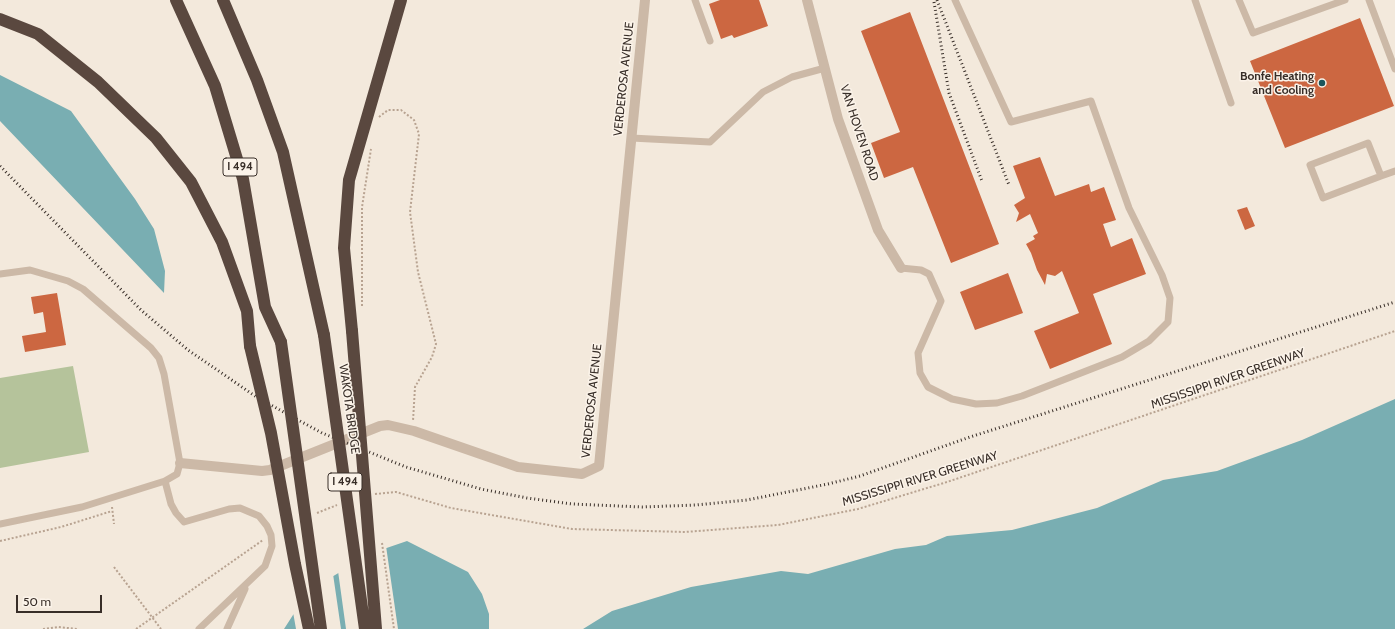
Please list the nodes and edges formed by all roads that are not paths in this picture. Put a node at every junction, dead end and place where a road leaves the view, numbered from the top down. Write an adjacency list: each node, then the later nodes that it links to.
1 (176, 0): 29 (highway, I 494, bridge)
2 (223, 0): 30 (highway, WAKOTA BRIDGE / I 494, bridge)
3 (400, 0): 31 (highway, bridge)
4 (645, 0): 17 (street, VERDEROSA AVENUE)
5 (694, 0): 13 (lane)
6 (807, 0): 14 (street, VAN HOVEN ROAD)
7 (955, 0): 20 (lane)
8 (1194, 0): 16 (lane)
9 (1239, 0): 10 (lane)
10 (1345, 0)
11 (1369, 0): 15 (lane)
12 (0, 19): 28 (highway, bridge)
13 (710, 41)
14 (825, 68): 17 (lane); 20 (street, VAN HOVEN ROAD)
15 (1395, 69)
16 (1231, 104)
17 (631, 138): 22 (street, VERDEROSA AVENUE)
18 (1395, 171): 19 (lane)
19 (1381, 176): 19 (lane)
20 (900, 268)
21 (0, 274): 22 (lane)
22 (180, 463): 23 (lane)
23 (165, 481): 24 (lane); 25 (lane)
24 (0, 524)
25 (247, 585): 26 (lane); 27 (lane)
26 (199, 629)
27 (227, 629)
28 (309, 629)
29 (321, 629)
30 (365, 629)
31 (376, 629)

